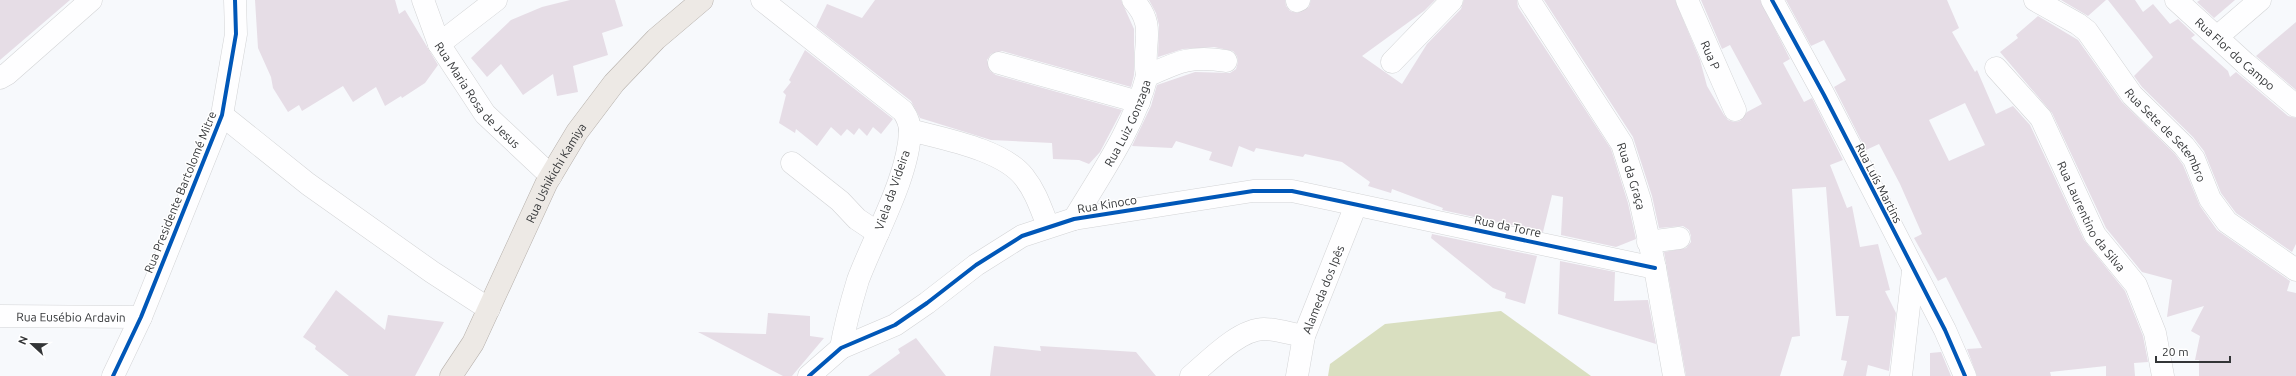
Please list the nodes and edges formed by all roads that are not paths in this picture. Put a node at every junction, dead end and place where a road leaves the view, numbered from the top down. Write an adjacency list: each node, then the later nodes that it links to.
1 (91, 0): 22 (street)
2 (235, 0): 26 (street, Rua Presidente Bartolomé Mitre)
3 (423, 0): 16 (street, Rua Maria Rosa de Jesus)
4 (496, 0): 16 (street)
5 (702, 0): 29 (main road, Rua Ushikichi Kamiya)
6 (762, 0): 27 (street)
7 (1133, 0): 21 (street)
8 (1452, 0): 18 (street)
9 (1529, 0): 35 (street, Rua da Graça)
10 (1687, 0): 25 (street, Rua P)
11 (1772, 0): 38 (street, Rua Luís Martins)
12 (2035, 0): 37 (street, Rua Sete de Setembro)
13 (2176, 0): 15 (street, Rua Flor do Campo)
14 (2260, 0): 15 (street)
15 (2217, 37): 24 (street, Rua Flor do Campo)
16 (439, 44): 29 (street, Rua Maria Rosa de Jesus)
17 (1226, 61): 21 (street, Rua Luiz Gonzaga)
18 (1392, 62)
19 (999, 63): 23 (street)
20 (1996, 68): 52 (street, Rua Laurentino da Silva)
21 (1147, 76): 23 (street, Rua Luiz Gonzaga)
22 (0, 78)
23 (1139, 102): 31 (street, Rua Luiz Gonzaga)
24 (2296, 106)
25 (1735, 110)
26 (222, 115): 39 (street, Rua Presidente Bartolomé Mitre); 41 (street, Rua Presidente Bartolomé Mitre)
27 (906, 121): 32 (street); 33 (street, Viela da Videira)
28 (792, 163): 33 (street)
29 (551, 176): 39 (main road, Rua Ushikichi Kamiya)
30 (1356, 205): 31 (street, Rua Kinoco); 36 (street, Rua da Torre); 42 (street, Alameda dos Ipês)
31 (1074, 219): 32 (street, Rua Kinoco)
32 (1048, 226): 43 (street, Rua Kinoco)
33 (878, 233): 43 (street, Viela da Videira)
34 (1679, 238): 35 (street)
35 (1648, 242): 36 (street, Rua da Graça)
36 (1655, 268): 49 (street, Rua da Graça)
37 (2296, 270)
38 (1913, 272): 50 (street); 51 (street, Rua Luís Martins)
39 (489, 309): 45 (main road, Rua Ushikichi Kamiya)
40 (0, 316): 41 (street, Rua Eusébio Ardavin)
41 (141, 317): 44 (street, Rua Presidente Bartolomé Mitre)
42 (1304, 336): 47 (street); 48 (street, Alameda dos Ipês)
43 (842, 348): 46 (street, Rua Kinoco)
44 (113, 376)
45 (451, 376)
46 (809, 376)
47 (1191, 376)
48 (1297, 376)
49 (1674, 376)
50 (1901, 376)
51 (1965, 376)
52 (2163, 376)

